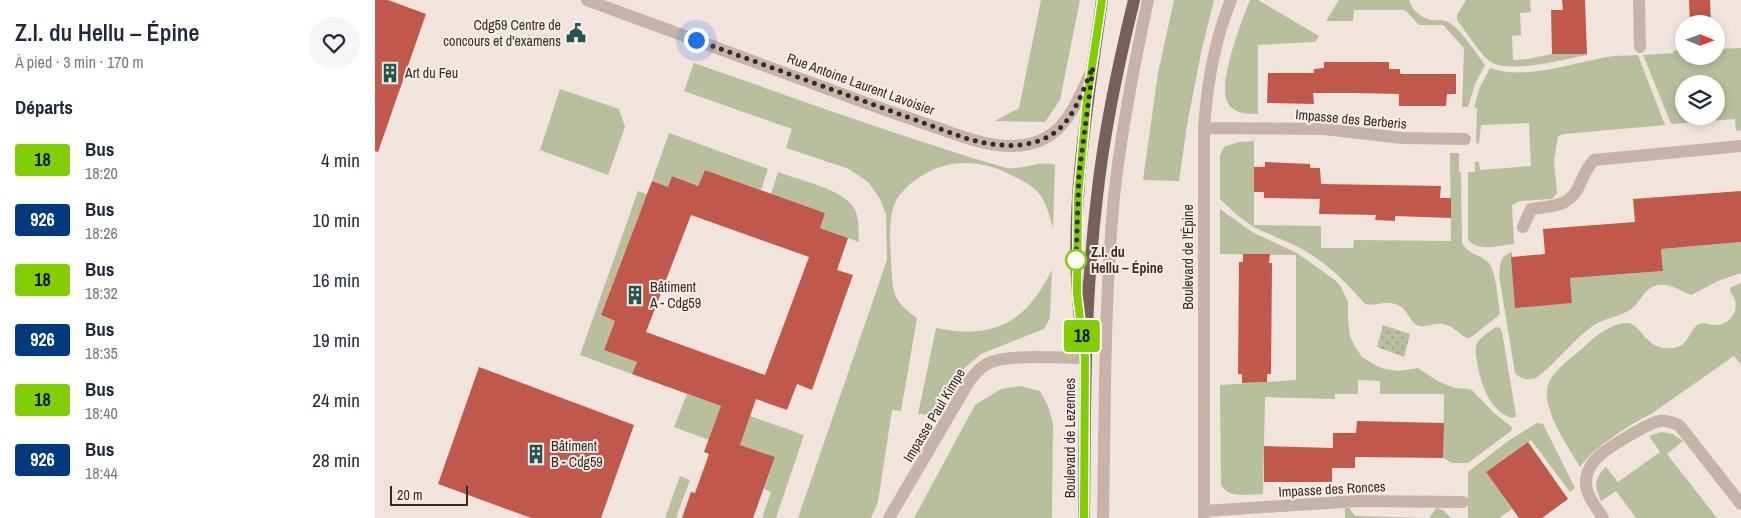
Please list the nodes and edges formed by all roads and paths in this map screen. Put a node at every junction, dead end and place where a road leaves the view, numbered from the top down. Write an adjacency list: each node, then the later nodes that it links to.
1 (587, 0): 8 (street, Rue Antoine Laurent Lavoisier)
2 (1102, 0): 8 (main road, Boulevard de Lezennes)
3 (1134, 0): 13 (main road, Boulevard de Lezennes)
4 (1148, 0): 19 (street)
5 (1231, 0): 9 (street, Boulevard de l'Épine)
6 (1639, 0): 7 (street)
7 (1640, 47)
8 (1093, 67): 13 (main road, Boulevard de Lezennes)
9 (1204, 128): 10 (street, Impasse des Berberis); 16 (street, Boulevard de l'Épine)
10 (1465, 139)
11 (1741, 146): 12 (street)
12 (1523, 226)
13 (1085, 358): 17 (street, Impasse Paul Kimpe); 18 (main road, Boulevard de Lezennes)
14 (1463, 502): 16 (street, Impasse des Ronces)
15 (1741, 504): 20 (street)
16 (1204, 514)
17 (889, 518)
18 (1084, 518)
19 (1103, 518)
20 (1603, 518)

